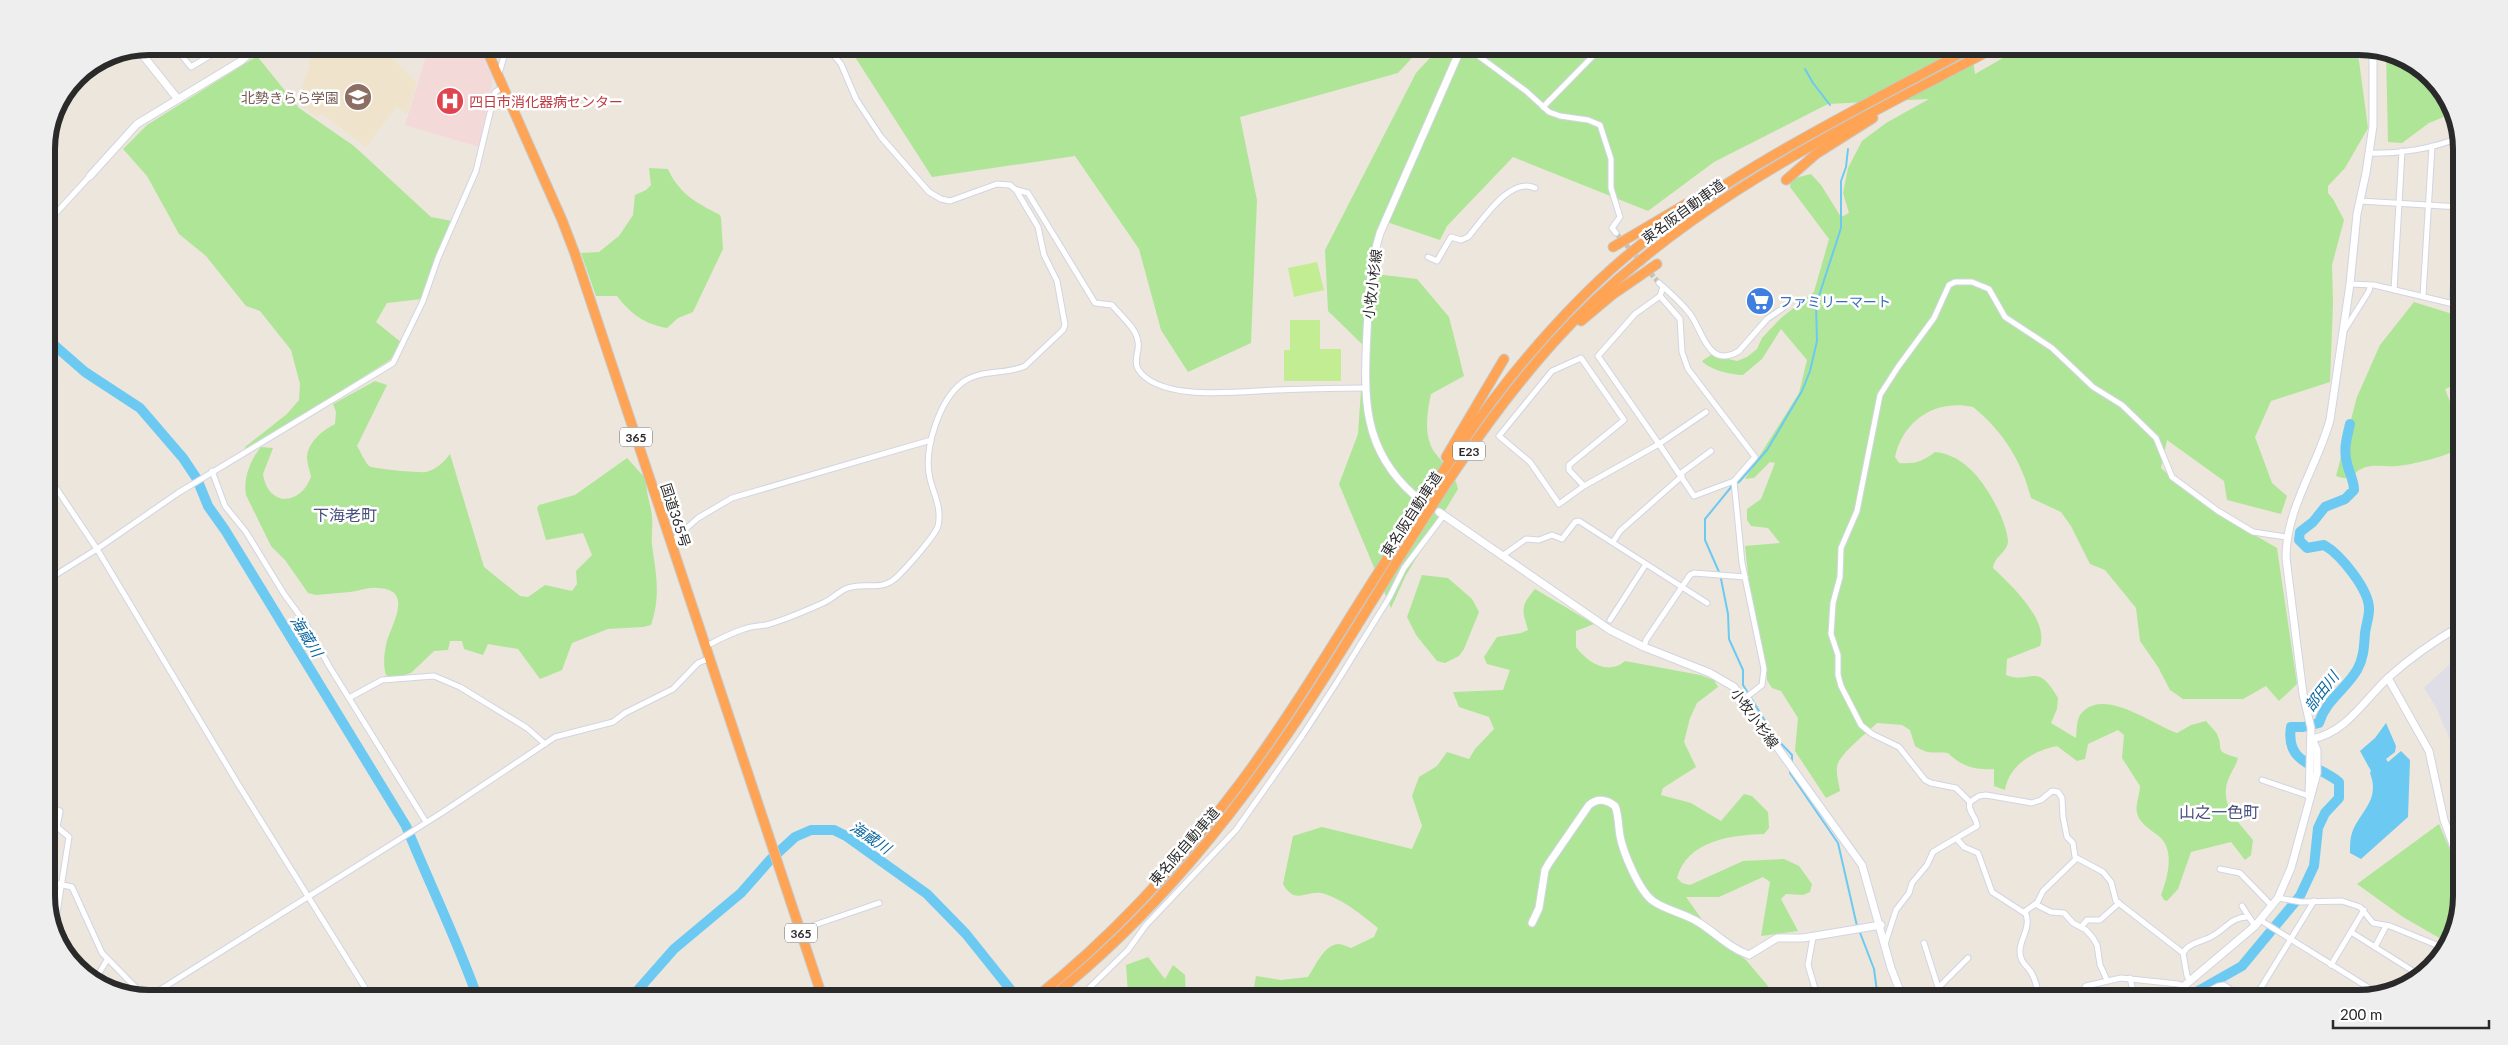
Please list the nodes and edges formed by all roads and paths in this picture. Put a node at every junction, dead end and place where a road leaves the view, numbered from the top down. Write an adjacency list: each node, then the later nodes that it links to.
1 (143, 55): 17 (street)
2 (181, 55): 3 (street)
3 (213, 55)
4 (248, 55): 17 (street)
5 (489, 55): 14 (highway, 国道365号 / 365)
6 (504, 55): 14 (street)
7 (834, 55): 27 (street)
8 (1460, 55): 48 (street, 小牧小杉線)
9 (1476, 55): 18 (street)
10 (1594, 55): 18 (street)
11 (1958, 55): 23 (highway, 東名阪自動車道 / E23)
12 (1981, 55): 15 (highway, 東名阪自動車道 / E23)
13 (2373, 56): 22 (street)
14 (498, 77): 16 (highway, 国道365号 / 365)
15 (1924, 86): 25 (highway); 47 (highway, 東名阪自動車道 / E23)
16 (503, 87): 53 (street); 62 (highway, 国道365号 / 365)
17 (177, 98): 24 (street)
18 (1543, 107): 33 (street)
19 (2453, 140): 20 (street)
20 (2432, 146): 21 (street); 30 (street)
21 (2402, 151): 22 (street); 29 (street)
22 (2369, 153): 28 (street)
23 (1762, 162): 34 (highway); 60 (highway, 東名阪自動車道 / E23)
24 (90, 176): 32 (street)
25 (1786, 180)
26 (1535, 188): 35 (street)
27 (1016, 190): 48 (street); 50 (street)
28 (2360, 201): 29 (street); 37 (street)
29 (2399, 204): 30 (street); 39 (street)
30 (2428, 206): 31 (street); 42 (street)
31 (2453, 207)
32 (55, 214)
33 (1616, 233)
34 (1613, 248)
35 (1428, 257)
36 (1657, 264): 47 (highway)
37 (2350, 284): 38 (street); 45 (street)
38 (2370, 286): 39 (street); 45 (street)
39 (2394, 290): 42 (street)
40 (2453, 291): 43 (street)
41 (1660, 296): 44 (street); 51 (street); 55 (street)
42 (2423, 296): 43 (street)
43 (2452, 303)
44 (1783, 308)
45 (2344, 331): 61 (street)
46 (1504, 358): 60 (highway)
47 (1532, 368): 126 (highway, 東名阪自動車道 / E23)
48 (1365, 388): 58 (street, 小牧小杉線)
49 (1706, 412): 51 (street)
50 (931, 440): 62 (street); 73 (street)
51 (1659, 444): 54 (street); 57 (street)
52 (1711, 451): 54 (street)
53 (211, 472): 64 (street); 77 (street)
54 (1681, 475): 55 (street); 63 (street)
55 (1735, 483): 68 (street)
56 (55, 486): 64 (street)
57 (1584, 486): 57 (street)
58 (1414, 495)
59 (1442, 513): 65 (street, 小牧小杉線); 136 (street)
60 (1407, 524): 126 (highway, 東名阪自動車道 / E23)
61 (2286, 537): 79 (street); 84 (street)
62 (671, 542): 73 (highway, 国道365号 / 365)
63 (1613, 542): 65 (street); 66 (street)
64 (97, 549): 67 (street); 93 (street)
65 (1502, 556): 74 (street, 小牧小杉線)
66 (1646, 564): 69 (street); 71 (street)
67 (55, 575)
68 (1745, 577): 69 (street); 78 (street)
69 (1681, 586): 70 (street); 74 (street)
70 (1707, 603)
71 (1610, 620)
72 (2453, 631): 76 (street)
73 (706, 646): 75 (highway, 国道365号 / 365)
74 (1644, 647): 78 (street, 小牧小杉線)
75 (710, 658): 80 (street); 110 (highway, 国道365号 / 365)
76 (2388, 678): 79 (street); 88 (street)
77 (348, 698): 80 (street); 86 (street)
78 (1745, 698): 107 (street, 小牧小杉線)
79 (2312, 739): 81 (street); 81 (street)
80 (545, 744): 86 (street)
81 (2314, 773): 83 (street)
82 (2262, 780): 83 (street)
83 (2309, 796): 94 (street)
84 (1970, 802): 87 (street); 89 (street)
85 (55, 809): 92 (street)
86 (426, 822): 93 (street)
87 (1957, 839): 103 (street); 115 (street)
88 (2453, 844)
89 (2076, 859): 96 (street); 98 (street)
90 (2220, 869): 100 (street)
91 (55, 883): 92 (street)
92 (62, 884): 102 (street); 120 (street)
93 (309, 897): 131 (street); 132 (street)
94 (2278, 898): 95 (street); 100 (street)
95 (2314, 902): 101 (street); 113 (street)
96 (2119, 903): 109 (street); 118 (street)
97 (879, 904): 110 (street)
98 (2035, 904): 103 (street); 109 (street)
99 (2242, 906): 104 (street)
100 (2272, 906): 106 (street)
101 (2364, 910): 108 (street); 111 (street)
102 (57, 912)
103 (2024, 912): 140 (street)
104 (2249, 917): 106 (street); 118 (street)
105 (1532, 923): 112 (street)
106 (2257, 923): 113 (street); 128 (street)
107 (1881, 925): 112 (street); 115 (street, 小牧小杉線)
108 (2386, 926): 116 (street); 117 (street)
109 (2080, 927): 125 (street)
110 (800, 930): 133 (highway, 国道365号 / 365)
111 (2351, 932): 117 (street); 121 (street)
112 (1812, 936): 137 (street)
113 (2290, 940): 121 (street); 147 (street)
114 (1924, 943): 127 (street)
115 (1885, 944): 138 (street, 小牧小杉線)
116 (2438, 946)
117 (2375, 947): 122 (street)
118 (2183, 953): 128 (street)
119 (1968, 958): 127 (street)
120 (107, 960): 123 (street); 129 (street)
121 (2331, 965): 130 (street)
122 (2414, 971)
123 (98, 975)
124 (2130, 978): 125 (street); 128 (street); 142 (street)
125 (2107, 980): 141 (street)
126 (1060, 984): 134 (highway, 東名阪自動車道 / E23); 135 (highway, 東名阪自動車道 / E23)
127 (1938, 986): 139 (street)
128 (2188, 986): 143 (street); 144 (street)
129 (137, 989)
130 (2369, 989)
131 (159, 990)
132 (366, 990)
133 (820, 990)
134 (1050, 990)
135 (1056, 990)
136 (1087, 990)
137 (1815, 990)
138 (1900, 990)
139 (1935, 990)
140 (2037, 990)
141 (2083, 990)
142 (2133, 990)
143 (2184, 990)
144 (2190, 990)
145 (2210, 990): 146 (street)
146 (2232, 990)
147 (2259, 990)

